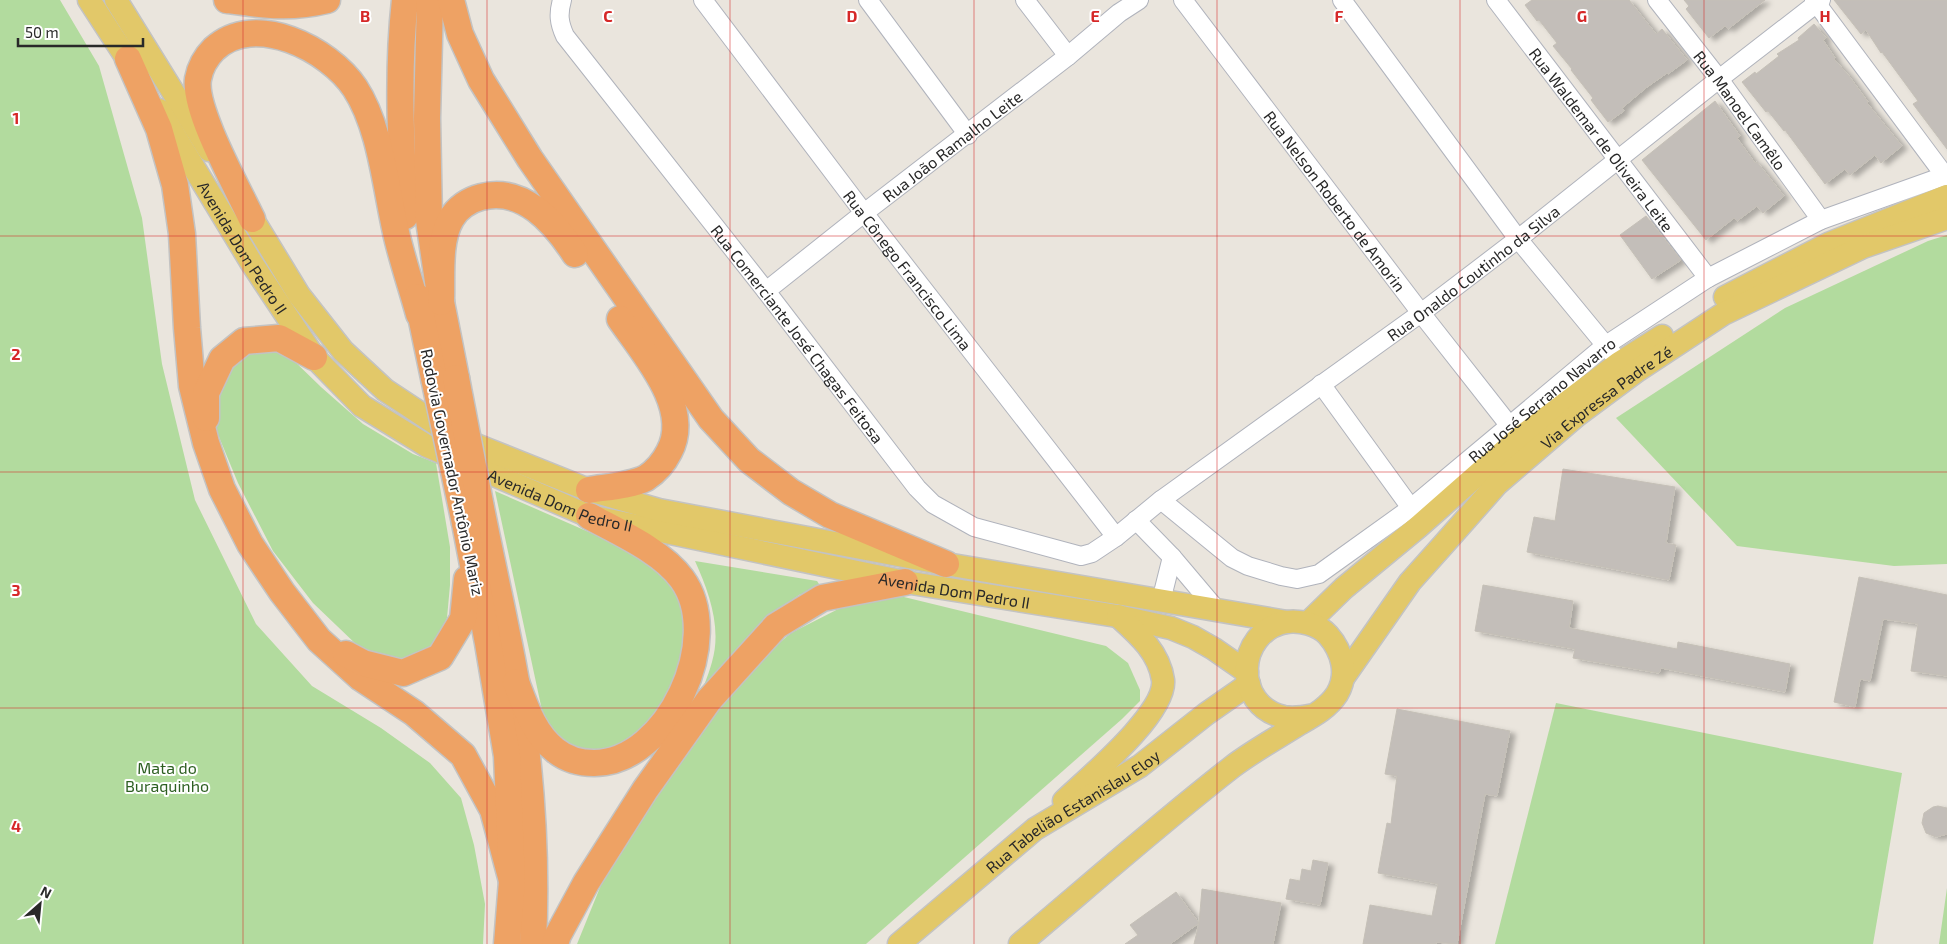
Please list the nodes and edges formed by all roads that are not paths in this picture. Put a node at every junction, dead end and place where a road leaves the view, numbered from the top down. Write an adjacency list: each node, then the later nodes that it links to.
1 (89, 0): 19 (main road, Avenida Dom Pedro II)
2 (116, 0): 26 (main road, Avenida Dom Pedro II)
3 (227, 0): 16 (highway)
4 (405, 0): 31 (highway, Rodovia Governador Antônio Mariz)
5 (430, 0): 31 (highway, Rodovia Governador Antônio Mariz)
6 (451, 0): 46 (highway)
7 (562, 0): 30 (street, Rua Comerciante José Chagas Feitosa)
8 (703, 0): 24 (street, Rua Cônego Francisco Lima)
9 (868, 0): 21 (street)
10 (1025, 0): 18 (street)
11 (1139, 0): 18 (street, Rua João Ramalho Leite)
12 (1182, 0): 32 (street, Rua Nelson Roberto de Amorin)
13 (1342, 0): 28 (street)
14 (1496, 0): 22 (street, Rua Waldemar de Oliveira Leite)
15 (1657, 0): 20 (street, Rua Manoel Camêlo)
16 (315, 1)
17 (1817, 1): 20 (street, Rua Onaldo Coutinho da Silva); 23 (street)
18 (1068, 56): 21 (street, Rua João Ramalho Leite)
19 (128, 59): 34 (main road, Avenida Dom Pedro II); 38 (highway)
20 (1718, 79): 22 (street, Rua Onaldo Coutinho da Silva); 27 (street, Rua Manoel Camêlo)
21 (968, 135): 24 (street, Rua João Ramalho Leite)
22 (1619, 159): 28 (street, Rua Onaldo Coutinho da Silva); 29 (street, Rua Waldemar de Oliveira Leite)
23 (1946, 182): 27 (street, Rua José Serrano Navarro); 35 (main road, Via Expressa Padre Zé)
24 (864, 213): 30 (street, Rua João Ramalho Leite); 44 (street, Rua Cônego Francisco Lima)
25 (1947, 218): 54 (main road, Via Expressa Padre Zé)
26 (252, 219): 31 (highway); 40 (main road, Avenida Dom Pedro II)
27 (1821, 220): 29 (street, Rua José Serrano Navarro)
28 (1518, 238): 32 (street, Rua Onaldo Coutinho da Silva); 33 (street)
29 (1708, 278): 33 (street, Rua José Serrano Navarro)
30 (766, 291): 44 (street, Rua Comerciante José Chagas Feitosa)
31 (430, 308): 40 (highway); 43 (highway, Rodovia Governador Antônio Mariz, bridge)
32 (1421, 312): 36 (street, Rua Onaldo Coutinho da Silva); 37 (street, Rua Nelson Roberto de Amorin)
33 (1606, 344): 35 (street); 37 (street, Rua José Serrano Navarro)
34 (314, 357): 38 (highway); 40 (main road, Avenida Dom Pedro II)
35 (1619, 363): 51 (main road, Via Expressa Padre Zé)
36 (1321, 384): 39 (street, Rua Onaldo Coutinho da Silva); 41 (street)
37 (1509, 425): 41 (street, Rua José Serrano Navarro)
38 (206, 444): 52 (highway)
39 (1161, 500): 41 (street, Rua José Serrano Navarro); 42 (street, Rua Onaldo Coutinho da Silva)
40 (589, 503): 46 (main road, Avenida Dom Pedro II); 47 (main road, Avenida Dom Pedro II); 55 (highway)
41 (1411, 508)
42 (1136, 520): 44 (street, Rua Onaldo Coutinho da Silva); 45 (street)
43 (471, 522): 52 (highway); 55 (highway, Rodovia Governador Antônio Mariz); 58 (highway, Rodovia Governador Antônio Mariz)
44 (1116, 537)
45 (1172, 557): 48 (street); 49 (street)
46 (946, 564): 48 (main road, Avenida Dom Pedro II)
47 (905, 582): 50 (main road, Avenida Dom Pedro II); 61 (highway)
48 (1161, 601): 49 (main road, Avenida Dom Pedro II)
49 (1216, 609): 51 (main road, Avenida Dom Pedro II)
50 (1117, 616): 53 (main road, Avenida Dom Pedro II); 57 (main road)
51 (1298, 623): 53 (main road); 54 (main road)
52 (319, 640): 58 (highway)
53 (1248, 678): 56 (main road); 57 (main road, Rua Tabelião Estanislau Eloy)
54 (1343, 678): 56 (main road)
55 (516, 682): 60 (highway, Rodovia Governador Antônio Mariz)
56 (1314, 715): 63 (main road)
57 (1035, 829): 62 (main road, Rua Tabelião Estanislau Eloy)
58 (512, 881): 59 (highway, Rodovia Governador Antônio Mariz)
59 (507, 944)
60 (533, 944)
61 (555, 944)
62 (899, 944)
63 (1020, 944)

